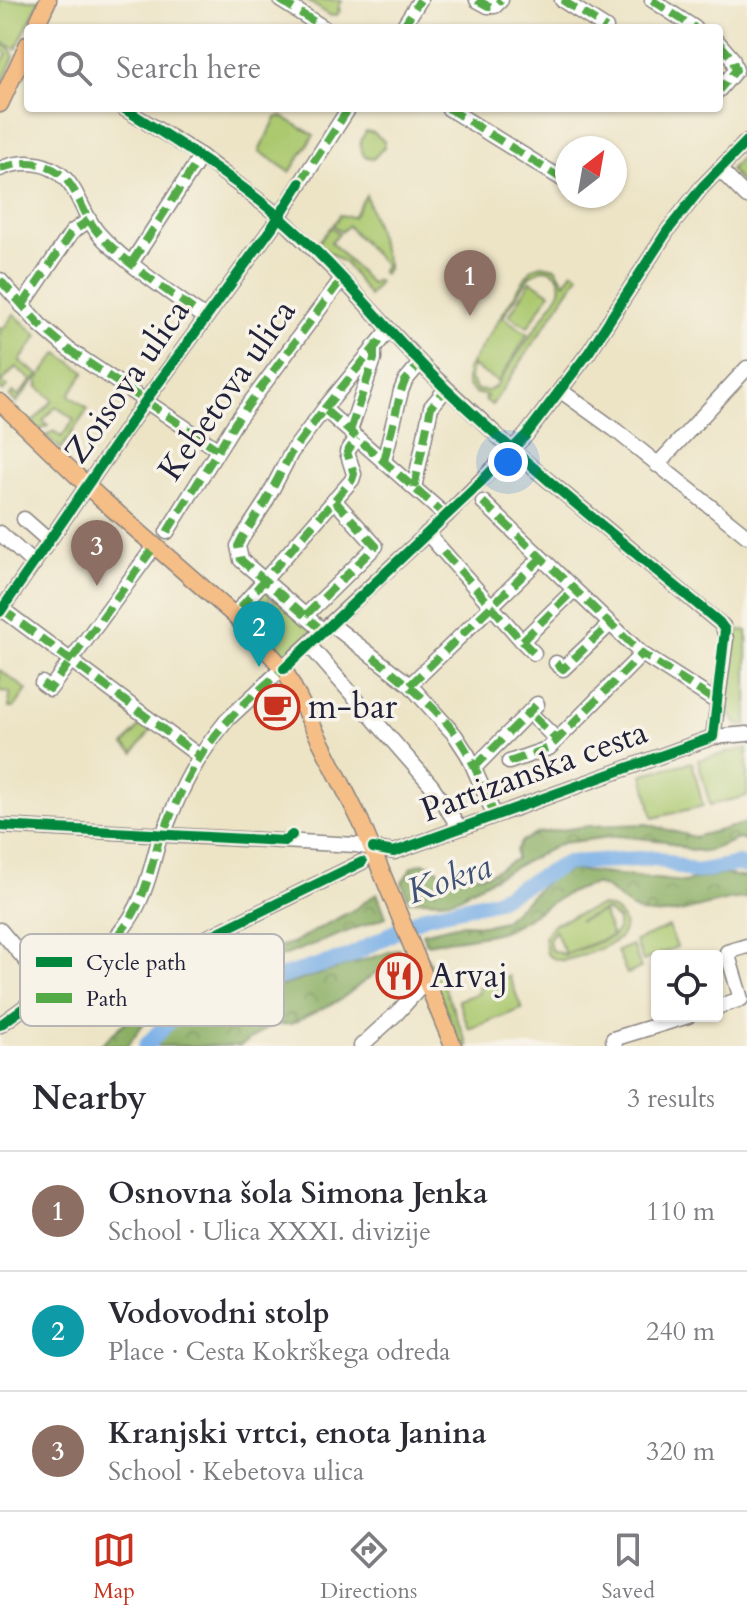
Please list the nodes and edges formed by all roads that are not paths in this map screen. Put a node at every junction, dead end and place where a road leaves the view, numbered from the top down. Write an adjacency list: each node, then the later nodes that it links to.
1 (48, 0): 8 (main road)
2 (280, 0): 9 (street)
3 (420, 0): 10 (street)
4 (477, 0): 5 (street)
5 (501, 0)
6 (562, 0): 11 (street)
7 (652, 0): 12 (street)
8 (37, 24)
9 (318, 24)
10 (405, 24)
11 (600, 24)
12 (689, 24)
13 (723, 48): 15 (street)
14 (24, 57): 16 (main road)
15 (723, 85)
16 (0, 104)
17 (130, 112): 21 (street)
18 (346, 112): 26 (street, Zoisova ulica)
19 (454, 112): 24 (street)
20 (747, 141): 23 (street)
21 (201, 156): 26 (street); 28 (street)
22 (0, 169): 27 (street)
23 (719, 169): 25 (street); 36 (street)
24 (555, 175)
25 (747, 197)
26 (279, 216): 32 (street, Zoisova ulica); 35 (street)
27 (89, 220): 28 (street); 31 (street)
28 (132, 262): 32 (street)
29 (0, 280): 31 (street)
30 (338, 284): 41 (street, Kebetova ulica)
31 (22, 306): 37 (street)
32 (205, 318): 37 (street, Zoisova ulica)
33 (416, 368): 43 (street)
34 (747, 368): 44 (street)
35 (446, 389): 42 (street); 46 (street)
36 (561, 391): 42 (street); 44 (street)
37 (146, 400): 41 (street); 45 (street, Zoisova ulica)
38 (0, 402): 45 (main road)
39 (324, 409): 40 (street); 40 (street); 59 (street)
40 (354, 434): 43 (street); 47 (street)
41 (217, 449): 51 (street, Kebetova ulica)
42 (512, 449): 49 (street); 76 (street)
43 (384, 461): 46 (street)
44 (657, 465): 54 (street)
45 (87, 485): 55 (street, Zoisova ulica); 73 (main road)
46 (414, 488): 49 (street)
47 (334, 500): 59 (street); 64 (street)
48 (483, 502): 57 (street)
49 (446, 516): 53 (street)
50 (24, 519): 55 (street)
51 (167, 532)
52 (0, 533): 58 (street)
53 (427, 533): 61 (street); 66 (street)
54 (747, 536)
55 (49, 541): 58 (street, Zoisova ulica)
56 (151, 551): 71 (street)
57 (541, 558): 60 (street); 61 (street)
58 (34, 564): 63 (street, Zoisova ulica)
59 (267, 578): 62 (street); 64 (street)
60 (574, 590): 65 (street); 67 (street)
61 (490, 607): 67 (street); 75 (street)
62 (240, 608)
63 (1, 610): 71 (street)
64 (306, 615): 66 (street)
65 (609, 625): 70 (street); 72 (street)
66 (327, 628): 68 (street); 75 (street)
67 (522, 641): 69 (street)
68 (309, 645): 73 (street); 85 (street)
69 (534, 653)
70 (642, 654): 76 (street); 79 (street)
71 (71, 660): 74 (street); 80 (street)
72 (556, 663)
73 (284, 669): 80 (street); 87 (main road)
74 (42, 683)
75 (410, 685): 82 (street)
76 (717, 702): 78 (street)
77 (747, 734): 78 (street, Partizanska cesta)
78 (713, 737): 83 (street, Partizanska cesta)
79 (557, 740): 81 (street); 82 (street)
80 (199, 756): 86 (street)
81 (509, 762)
82 (474, 768): 83 (street)
83 (494, 814): 85 (street, Partizanska cesta)
84 (0, 826): 86 (street, Partizanska cesta)
85 (459, 827): 87 (street, Partizanska cesta)
86 (163, 832): 87 (street, Partizanska cesta); 90 (street)
87 (373, 848): 94 (main road)
88 (360, 863): 91 (street)
89 (0, 930): 93 (street)
90 (120, 934)
91 (215, 934)
92 (747, 946): 95 (street)
93 (20, 954)
94 (426, 981): 99 (street); 100 (main road)
95 (723, 1005)
96 (20, 1010): 98 (street)
97 (668, 1022): 101 (street)
98 (0, 1025)
99 (361, 1046)
100 (453, 1046)
101 (615, 1046)

